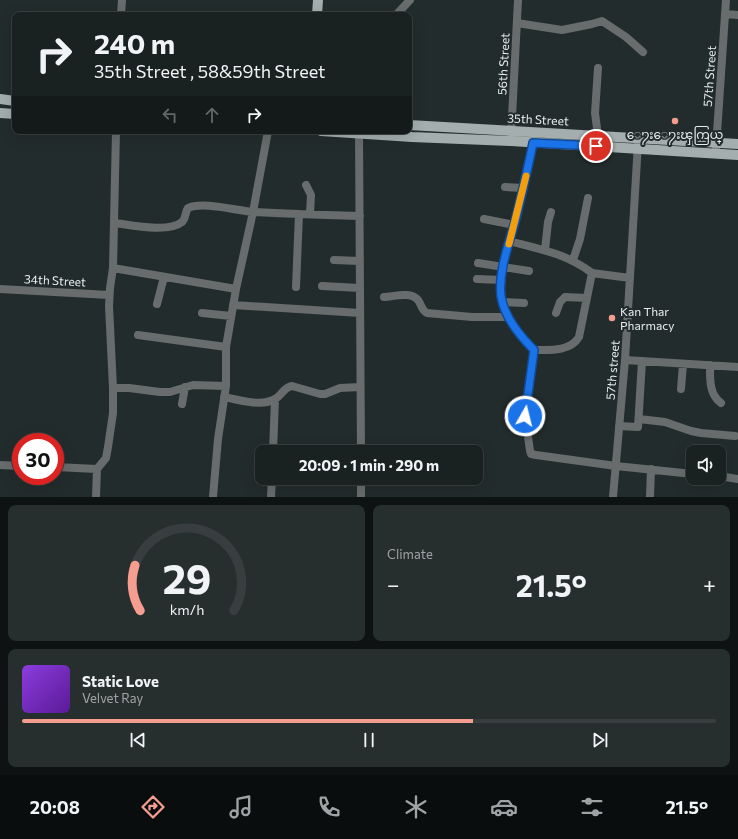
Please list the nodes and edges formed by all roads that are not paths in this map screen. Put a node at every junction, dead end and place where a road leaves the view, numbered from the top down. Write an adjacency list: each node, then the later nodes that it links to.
1 (122, 0): 6 (street)
2 (318, 0): 7 (main road)
3 (410, 0): 8 (street)
4 (518, 0): 11 (street, 56th Street)
5 (726, 0): 9 (street, 57th Street)
6 (121, 12)
7 (317, 12)
8 (399, 12)
9 (725, 14): 10 (street); 27 (street, 57th Street)
10 (738, 15)
11 (517, 23): 12 (street); 22 (street, 56th Street)
12 (643, 52)
13 (598, 68): 23 (street)
14 (0, 99): 15 (main road)
15 (12, 101)
16 (0, 113): 17 (main road)
17 (12, 114)
18 (412, 125): 22 (main road, 35th Street)
19 (116, 134): 39 (street)
20 (267, 134): 33 (street)
21 (359, 134): 22 (main road); 37 (street)
22 (511, 135): 23 (main road, 35th Street); 24 (main road)
23 (598, 136): 25 (main road, 35th Street)
24 (533, 143): 25 (main road); 31 (street)
25 (638, 143): 27 (main road, 35th Street); 52 (street, 57th street)
26 (738, 144): 27 (main road, 35th Street)
27 (716, 148): 28 (main road)
28 (738, 155)
29 (306, 185): 36 (street)
30 (505, 186): 31 (street)
31 (524, 188): 40 (street)
32 (588, 198): 44 (street)
33 (253, 212): 35 (street); 39 (street); 59 (street)
34 (551, 212): 42 (street)
35 (299, 214): 36 (street); 56 (street)
36 (310, 214): 37 (street)
37 (360, 216): 45 (street)
38 (484, 219): 40 (street)
39 (115, 223): 48 (street)
40 (514, 225): 41 (street)
41 (509, 241): 42 (street); 47 (street)
42 (545, 250): 44 (street)
43 (334, 260): 45 (street)
44 (573, 260): 50 (street)
45 (360, 262): 57 (street)
46 (478, 263): 47 (street)
47 (503, 266): 49 (street); 54 (street)
48 (114, 268): 51 (street); 60 (street)
49 (529, 271)
50 (592, 273): 52 (street); 62 (street)
51 (164, 277): 59 (street); 65 (street)
52 (630, 278): 75 (street, 57th street)
53 (477, 279): 54 (street)
54 (502, 280): 63 (street)
55 (322, 286): 57 (street)
56 (296, 287)
57 (360, 288): 68 (street)
58 (0, 289): 60 (street, 34th Street)
59 (236, 289): 66 (street)
60 (109, 295): 83 (street)
61 (384, 297): 71 (street)
62 (587, 298): 69 (street); 74 (street)
63 (503, 302): 64 (street); 71 (street)
64 (524, 303)
65 (157, 304)
66 (233, 305): 68 (street); 70 (street)
67 (202, 313): 70 (street)
68 (360, 313): 82 (street)
69 (556, 313)
70 (231, 316): 73 (street)
71 (508, 317): 74 (street)
72 (138, 335): 73 (street)
73 (226, 347): 80 (street)
74 (534, 350): 96 (street)
75 (625, 360): 76 (street); 90 (street, 57th street)
76 (642, 361): 77 (street); 89 (street)
77 (682, 364): 78 (street); 84 (street)
78 (710, 365): 79 (street); 87 (street)
79 (738, 367)
80 (226, 386): 81 (street); 85 (street)
81 (184, 387): 83 (street); 88 (street)
82 (360, 387): 86 (street); 93 (street)
83 (113, 388): 98 (street)
84 (681, 389)
85 (224, 397): 86 (street); 106 (street)
86 (275, 399): 92 (street)
87 (721, 403)
88 (182, 404)
89 (639, 419): 90 (street); 91 (street)
90 (619, 426): 96 (street, 57th street)
91 (735, 436)
92 (273, 445)
93 (361, 445)
94 (0, 465): 95 (street)
95 (12, 466)
96 (616, 466): 99 (street); 109 (street, 57th street)
97 (64, 467): 98 (street)
98 (97, 469): 105 (street)
99 (652, 469): 100 (street); 110 (street)
100 (686, 473)
101 (726, 477): 102 (street)
102 (738, 478)
103 (272, 485): 107 (street)
104 (361, 485): 108 (street)
105 (96, 497)
106 (213, 497)
107 (271, 497)
108 (361, 497)
109 (613, 497)
110 (650, 497)

